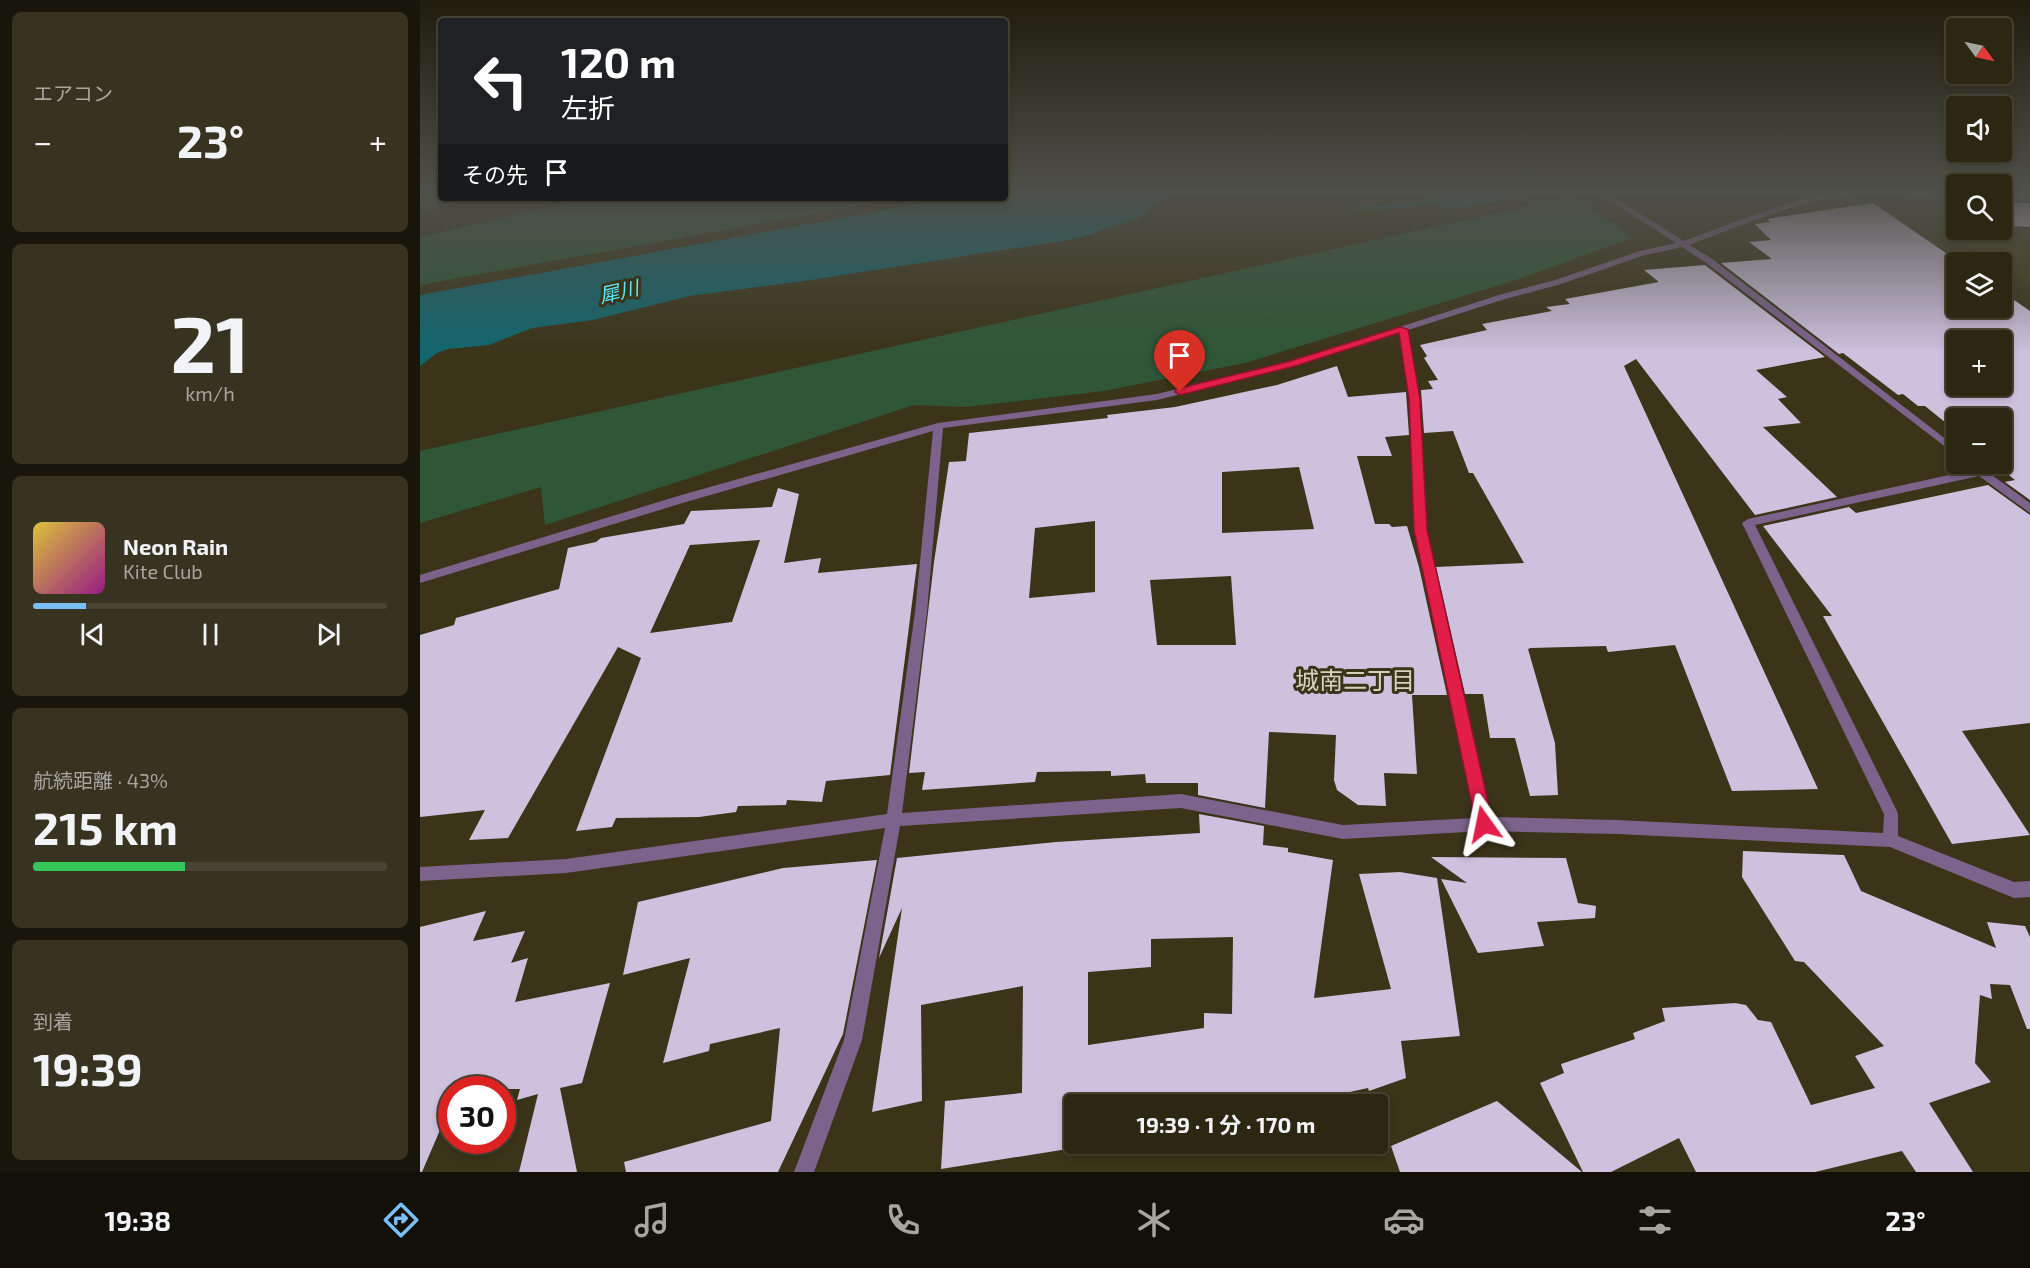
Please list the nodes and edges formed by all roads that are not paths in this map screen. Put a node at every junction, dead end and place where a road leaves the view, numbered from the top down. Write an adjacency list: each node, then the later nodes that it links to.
1 (1674, 244): 3 (street)
2 (1683, 244): 5 (street)
3 (1403, 329): 4 (street); 11 (street)
4 (938, 426): 9 (street); 10 (street)
5 (1946, 444)
6 (1972, 474): 12 (street)
7 (1984, 474): 8 (street)
8 (2030, 509)
9 (420, 579)
10 (894, 820): 11 (street); 13 (street); 15 (street)
11 (1484, 824): 12 (street)
12 (1890, 840): 14 (street)
13 (420, 874)
14 (2030, 889)
15 (804, 1172)

